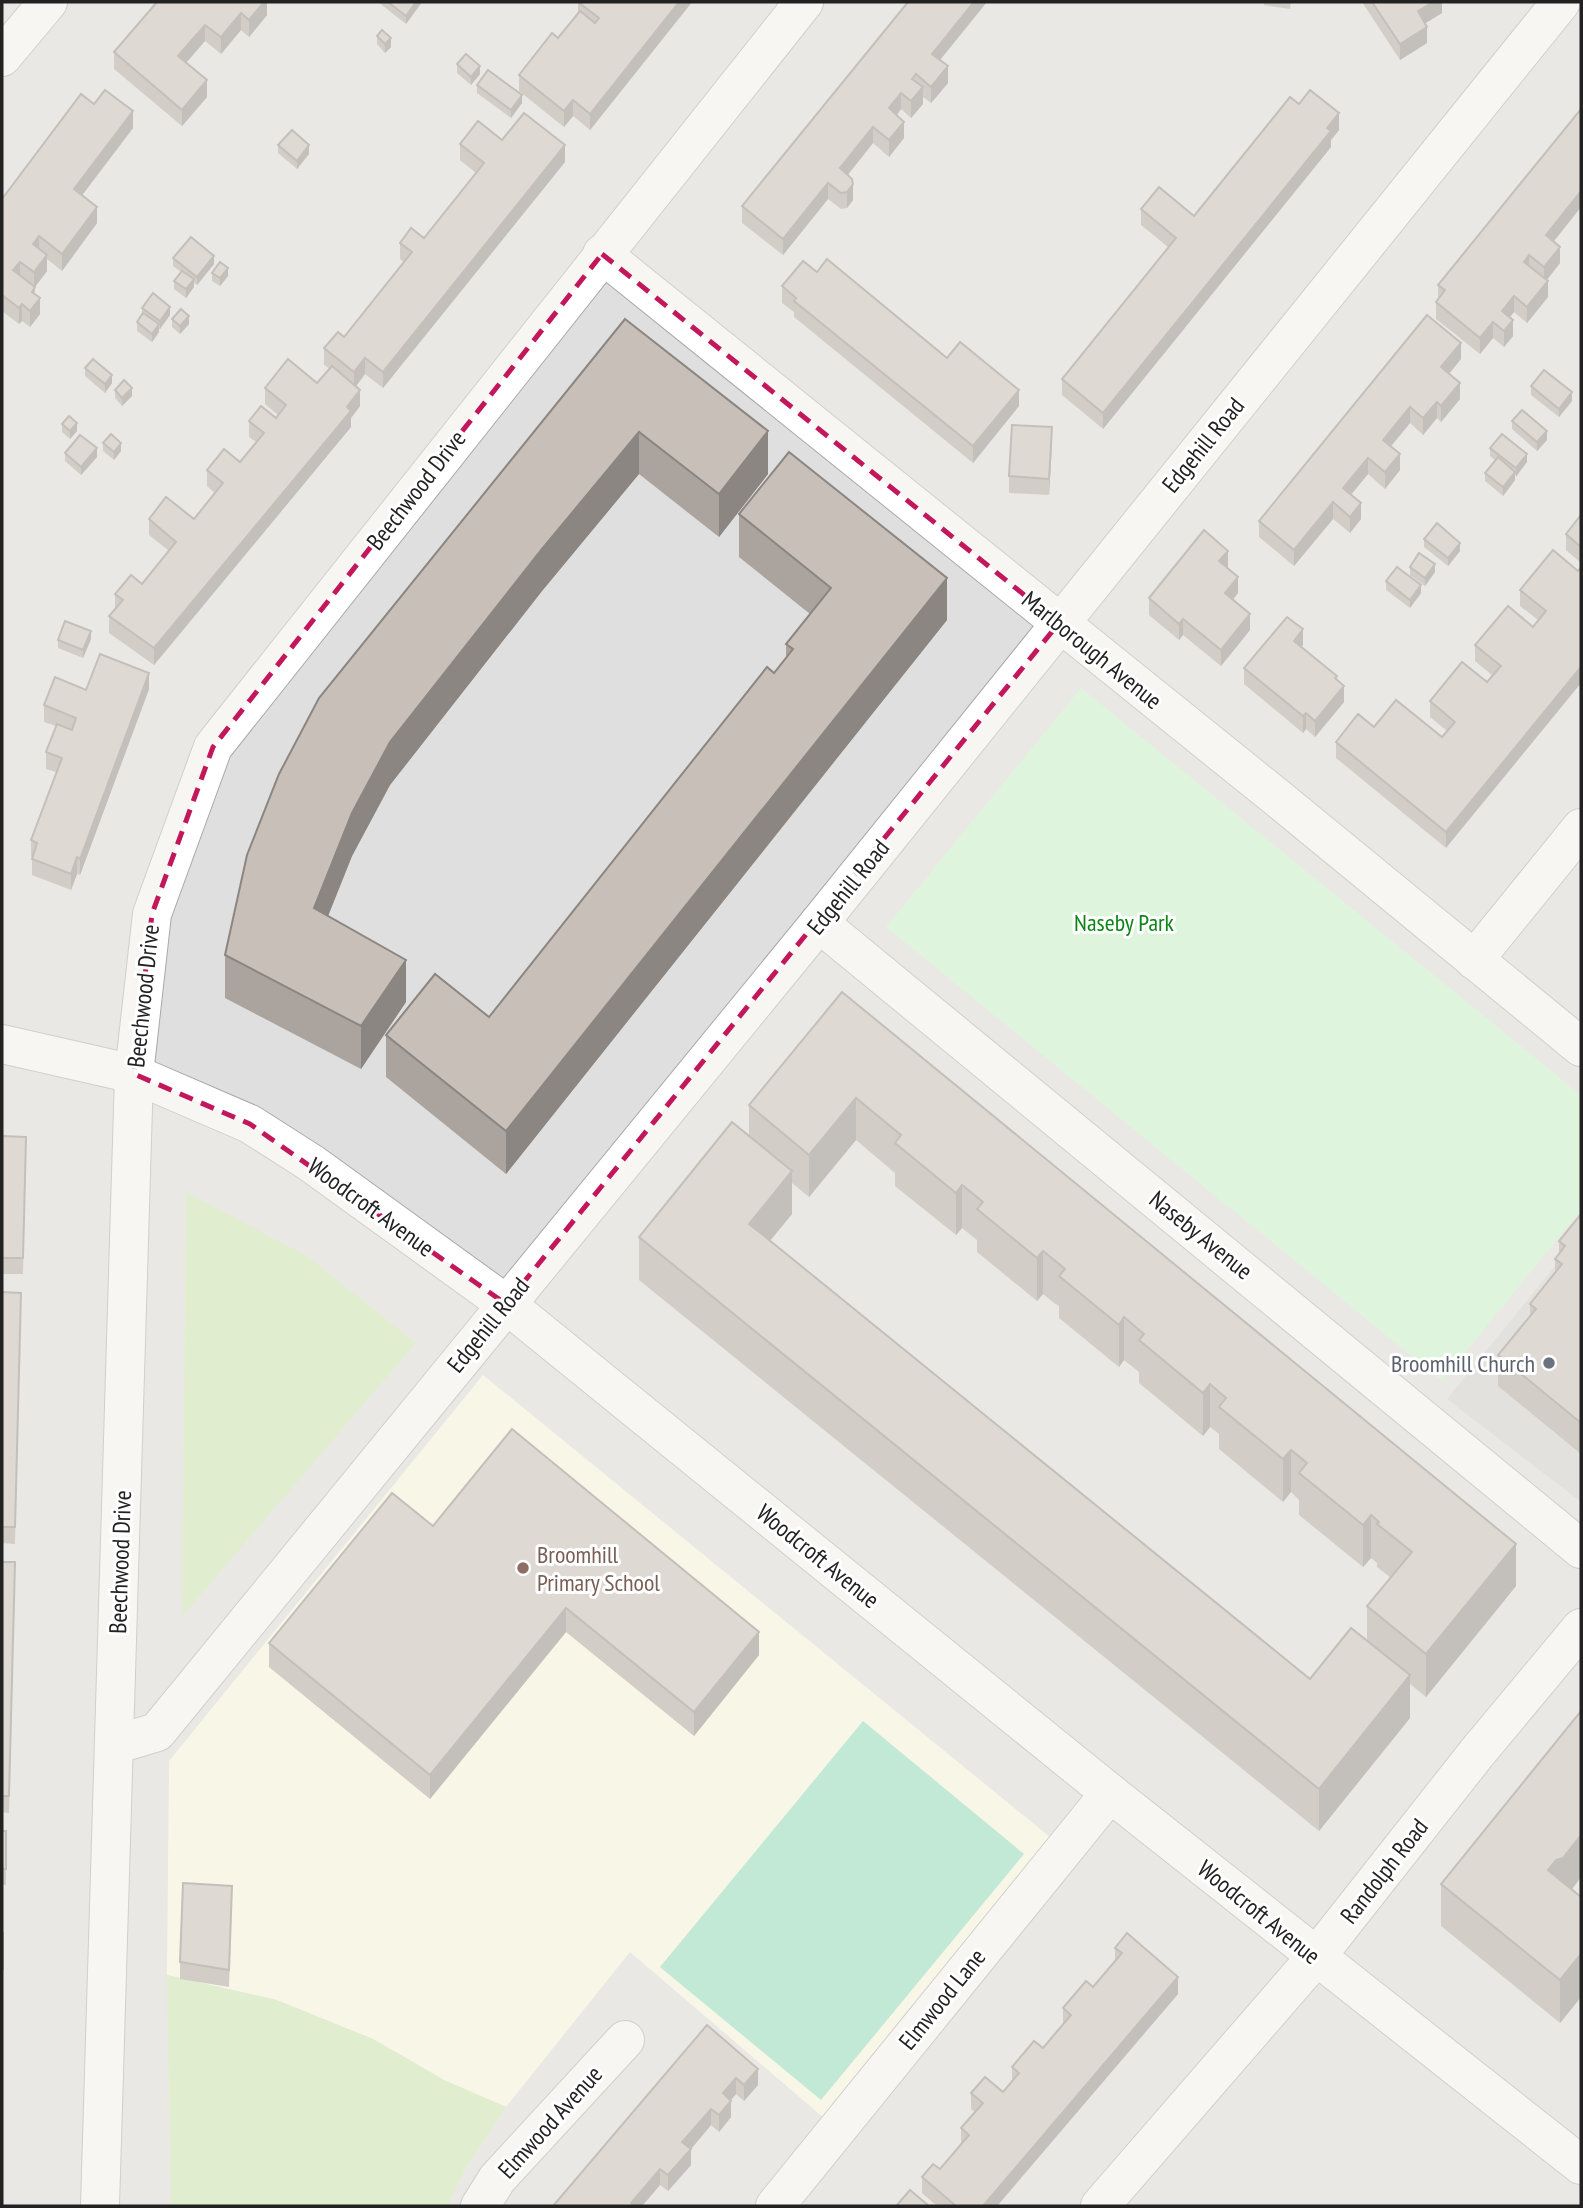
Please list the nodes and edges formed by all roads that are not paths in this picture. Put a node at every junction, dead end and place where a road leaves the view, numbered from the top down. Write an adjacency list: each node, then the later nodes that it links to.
1 (48, 2): 4 (street)
2 (804, 2): 5 (street, Beechwood Drive)
3 (1561, 2): 6 (street, Edgehill Road)
4 (2, 57)
5 (602, 254): 6 (street, Marlborough Avenue); 12 (street, Beechwood Drive)
6 (1059, 623): 8 (street, Edgehill Road); 9 (street, Marlborough Avenue)
7 (1581, 828): 9 (street)
8 (819, 923): 13 (street, Edgehill Road); 14 (street, Naseby Avenue)
9 (1474, 960): 11 (street, Marlborough Avenue)
10 (2, 1044): 12 (street, Woodcroft Avenue)
11 (1581, 1047)
12 (134, 1074): 13 (street, Woodcroft Avenue); 16 (street, Beechwood Drive)
13 (506, 1304): 16 (street, Edgehill Road); 17 (street, Woodcroft Avenue)
14 (1581, 1549)
15 (1581, 1628): 18 (street, Randolph Road)
16 (114, 1745): 21 (street, Beechwood Drive)
17 (1110, 1793): 18 (street, Woodcroft Avenue); 23 (street, Elmwood Lane)
18 (1316, 1957): 20 (street, Woodcroft Avenue); 24 (street, Randolph Road)
19 (625, 2040): 22 (street, Elmwood Avenue)
20 (1581, 2165)
21 (100, 2206)
22 (480, 2206)
23 (775, 2206)
24 (1100, 2206)

